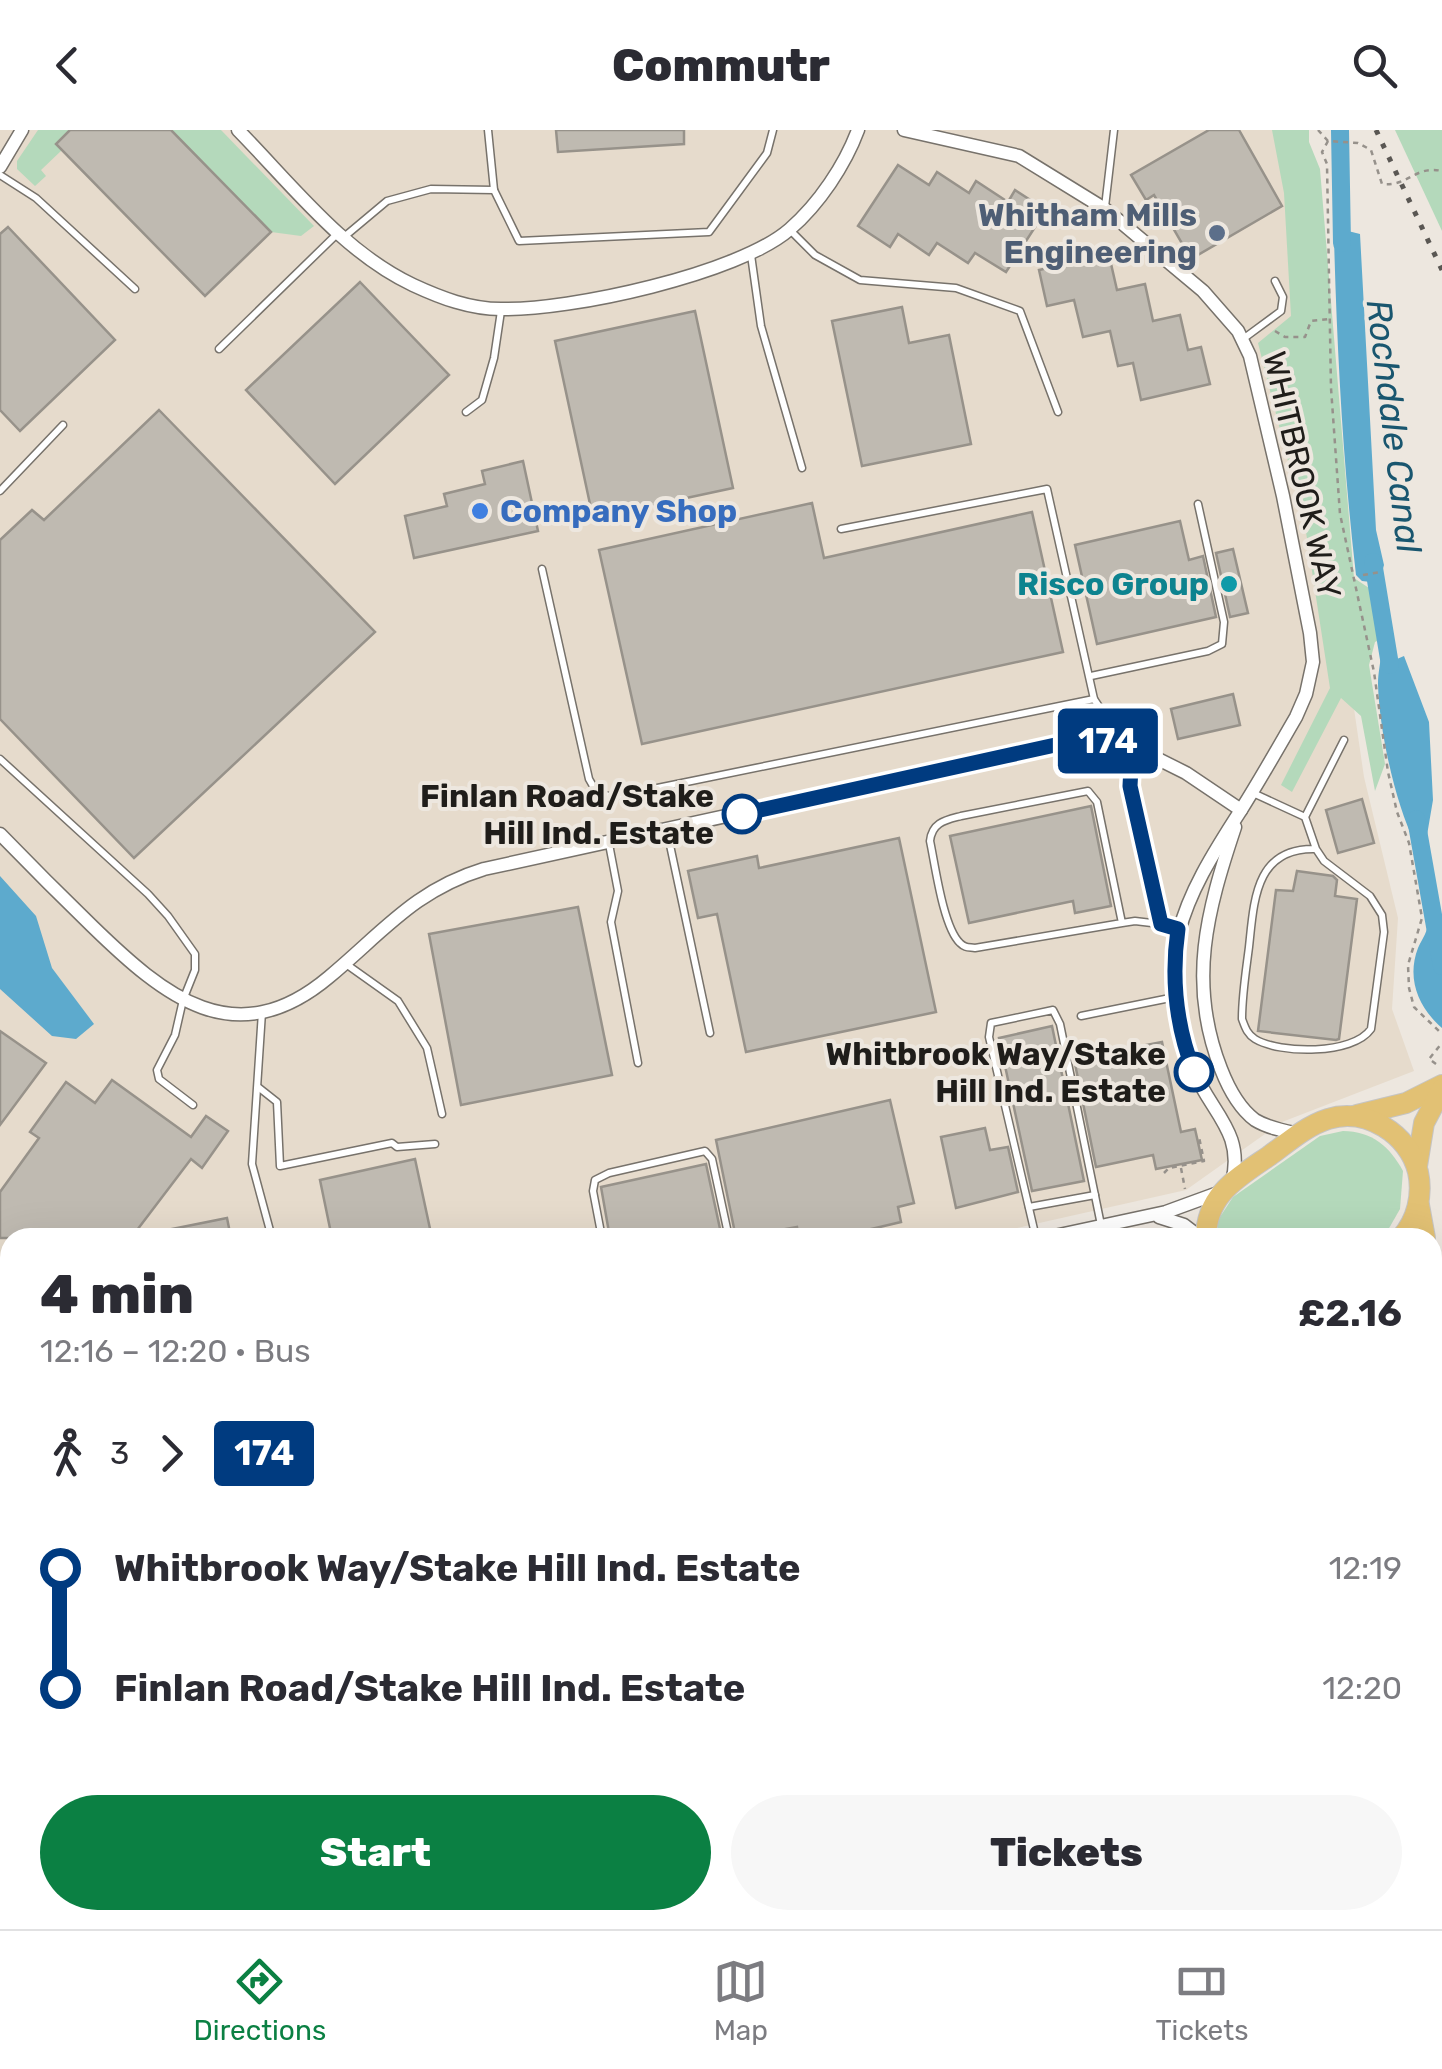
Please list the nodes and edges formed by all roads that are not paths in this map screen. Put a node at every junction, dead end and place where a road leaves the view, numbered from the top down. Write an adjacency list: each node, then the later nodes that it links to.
1 (22, 130): 8 (street)
2 (238, 130): 13 (street)
3 (488, 130): 10 (lane)
4 (773, 130): 10 (lane)
5 (858, 130): 12 (street)
6 (904, 130): 11 (street, WHITBROOK WAY)
7 (1114, 130): 11 (lane)
8 (0, 167)
9 (0, 175): 16 (lane)
10 (494, 190): 13 (lane)
11 (1105, 209): 18 (street, WHITBROOK WAY)
12 (790, 230): 14 (street); 21 (lane)
13 (340, 236): 17 (street); 19 (lane)
14 (751, 254): 17 (street); 23 (lane)
15 (1275, 280): 18 (lane)
16 (135, 289)
17 (502, 310): 20 (lane)
18 (1242, 339): 34 (street, WHITBROOK WAY)
19 (219, 349)
20 (466, 412)
21 (1058, 412)
22 (63, 425): 24 (lane)
23 (802, 468)
24 (0, 491)
25 (1198, 504): 28 (lane)
26 (841, 529): 28 (lane)
27 (542, 569): 29 (lane)
28 (1091, 676): 29 (lane)
29 (1094, 699): 31 (lane)
30 (1344, 740): 36 (lane)
31 (1122, 741): 32 (street); 37 (street)
32 (1138, 750): 35 (street); 42 (street)
33 (0, 759): 46 (lane)
34 (1252, 792): 35 (street, WHITBROOK WAY); 36 (lane)
35 (1241, 810): 43 (street, WHITBROOK WAY); 56 (street, WHITBROOK WAY)
36 (1305, 816): 40 (lane)
37 (667, 831): 39 (street); 49 (lane)
38 (0, 834): 46 (street)
39 (609, 844): 44 (street); 50 (lane)
40 (1316, 849): 40 (lane)
41 (1122, 923): 41 (lane); 42 (lane)
42 (1161, 924): 43 (street)
43 (1178, 929): 45 (street, WHITBROOK WAY)
44 (345, 964): 47 (street); 54 (lane)
45 (1176, 997): 48 (lane); 59 (street, WHITBROOK WAY)
46 (183, 1000): 47 (street); 53 (lane)
47 (262, 1011): 51 (lane)
48 (1081, 1016)
49 (710, 1033)
50 (638, 1063)
51 (258, 1087): 57 (lane); 65 (lane)
52 (1442, 1087): 55 (main road); 58 (main road)
53 (193, 1105)
54 (442, 1114)
55 (1340, 1116): 56 (main road); 58 (main road)
56 (1300, 1134): 59 (main road)
57 (435, 1144)
58 (1416, 1167): 61 (main road)
59 (1226, 1187): 63 (street); 71 (main road)
60 (1094, 1195): 62 (lane); 62 (lane); 64 (lane)
61 (1418, 1203): 72 (main road); 73 (main road)
62 (1029, 1207): 68 (lane)
63 (1147, 1216): 64 (street); 70 (street)
64 (1101, 1226): 69 (street)
65 (269, 1228)
66 (600, 1228): 67 (lane)
67 (727, 1228)
68 (1034, 1228)
69 (1092, 1228)
70 (1187, 1228)
71 (1206, 1228)
72 (1408, 1228)
73 (1424, 1228)

